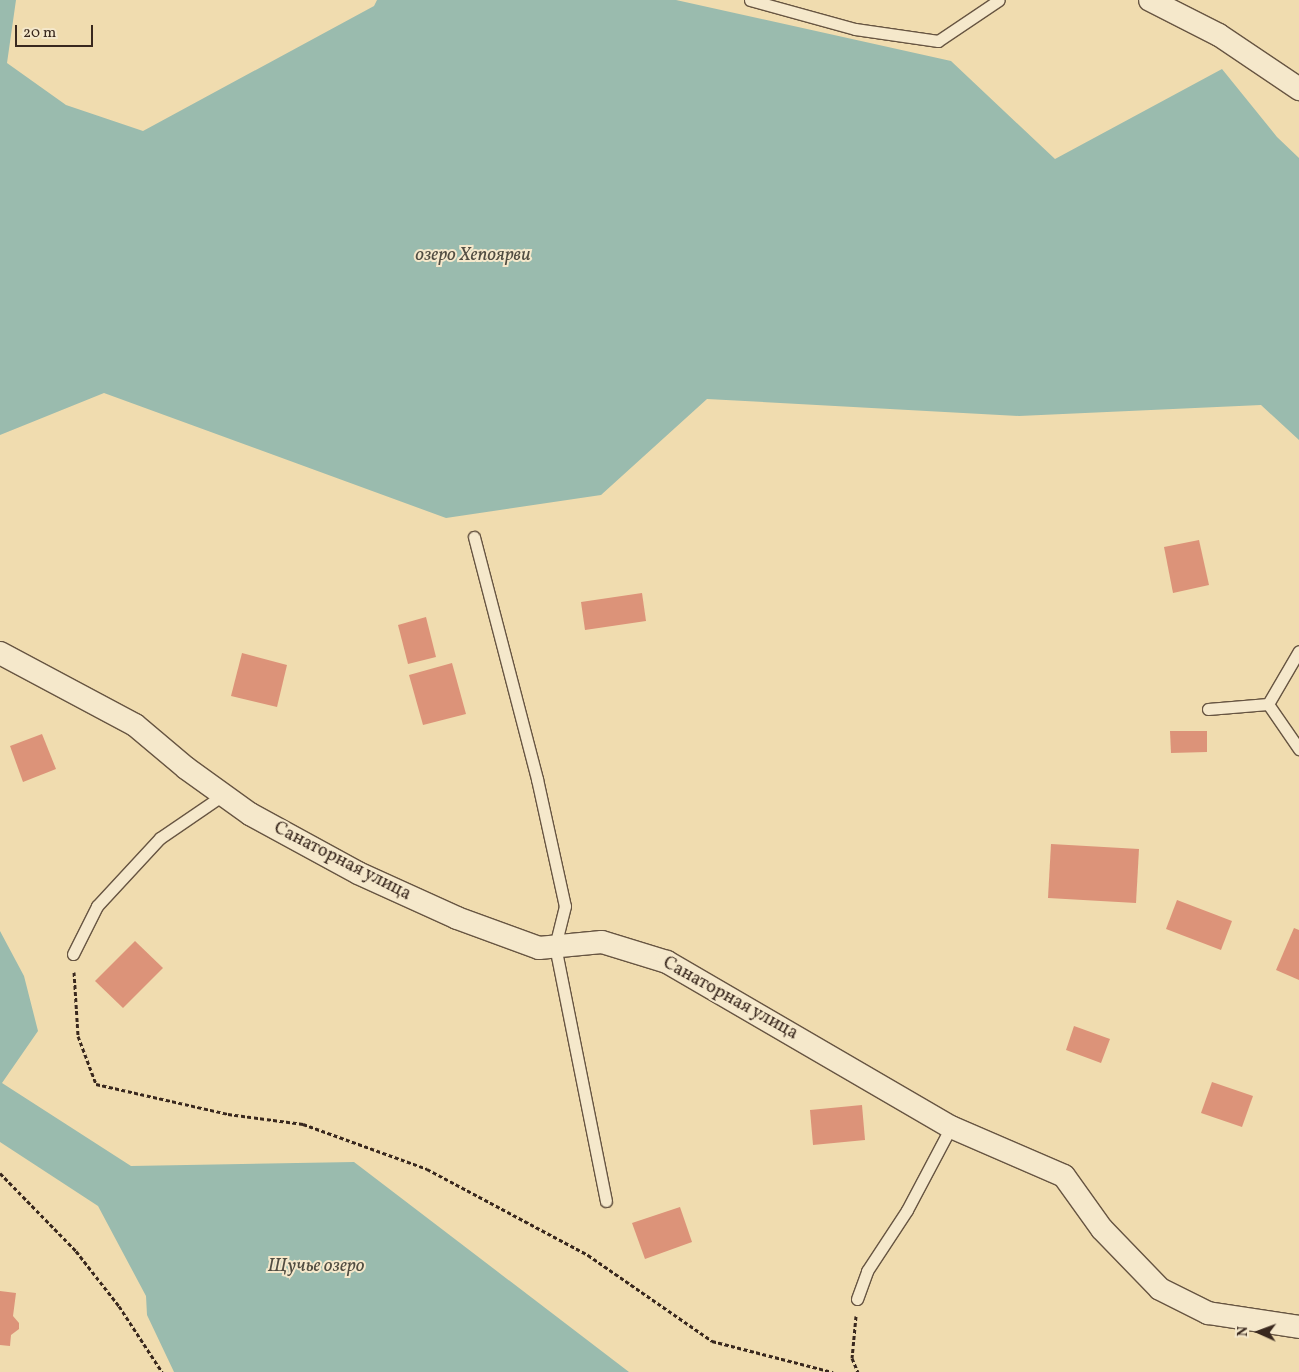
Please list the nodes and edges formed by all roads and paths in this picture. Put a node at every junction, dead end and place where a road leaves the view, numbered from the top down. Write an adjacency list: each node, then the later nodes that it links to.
1 (750, 0): 2 (lane)
2 (999, 0)
3 (1150, 0): 4 (street)
4 (1299, 89)
5 (474, 537): 12 (lane)
6 (1299, 650): 8 (lane)
7 (0, 653): 11 (street, Санаторная улица)
8 (1268, 704): 9 (lane); 10 (lane)
9 (1208, 709)
10 (1299, 749)
11 (223, 795): 12 (street, Санаторная улица); 13 (lane)
12 (555, 946): 14 (street, Санаторная улица); 16 (lane)
13 (73, 954): 20 (path)
14 (952, 1127): 17 (lane); 18 (street, Санаторная улица)
15 (0, 1173): 19 (path)
16 (606, 1200)
17 (857, 1299): 21 (path)
18 (1299, 1327)
19 (162, 1372)
20 (833, 1372)
21 (858, 1372)

